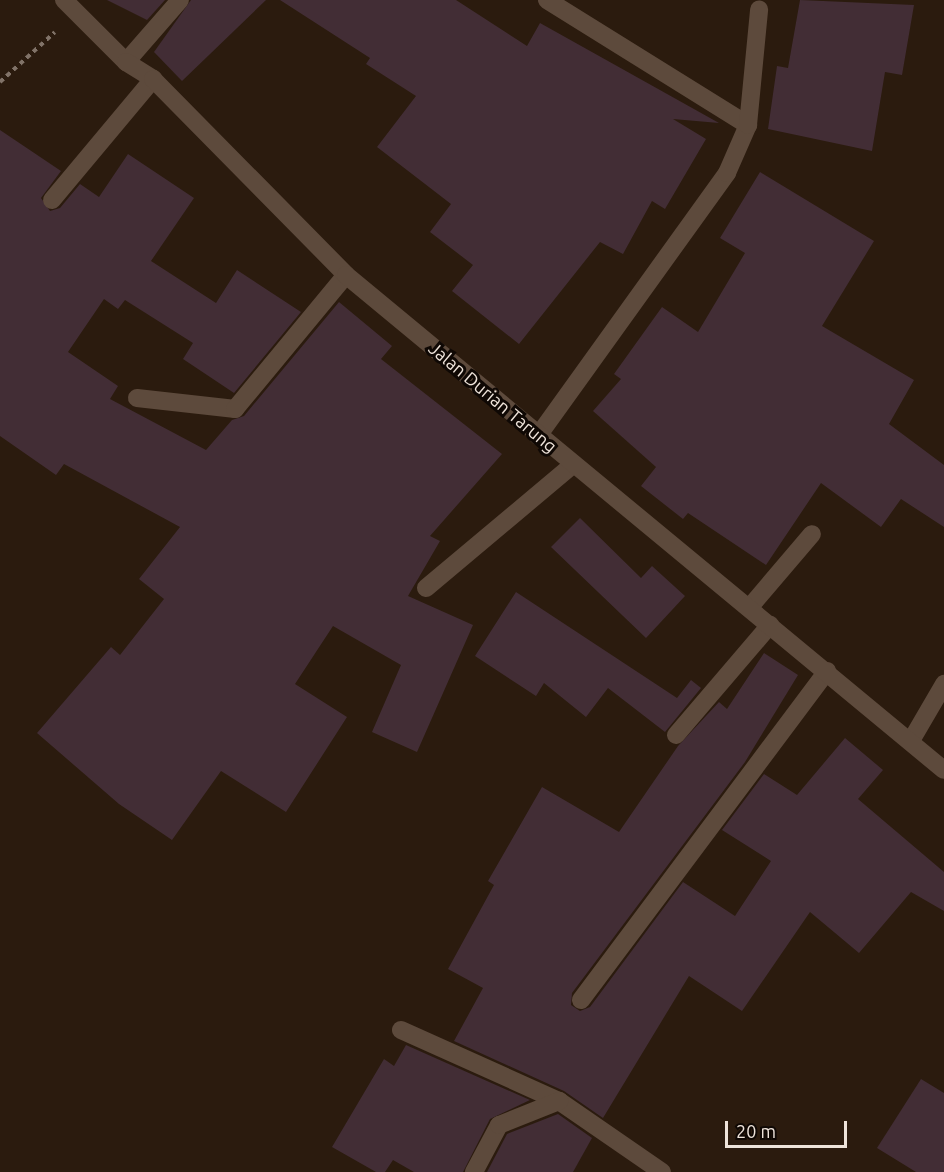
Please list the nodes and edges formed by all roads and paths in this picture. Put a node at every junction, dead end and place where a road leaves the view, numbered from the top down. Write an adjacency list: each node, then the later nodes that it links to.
1 (180, 0): 5 (street)
2 (547, 0): 8 (street)
3 (71, 6): 5 (street, Jalan Durian Tarung); 7 (path)
4 (759, 10): 8 (street)
5 (126, 62): 6 (street, Jalan Durian Tarung)
6 (153, 79): 9 (street); 10 (street, Jalan Durian Tarung)
7 (0, 82)
8 (748, 125): 12 (street)
9 (52, 200)
10 (346, 275): 11 (street); 12 (street, Jalan Durian Tarung)
11 (137, 398)
12 (538, 436): 13 (street, Jalan Durian Tarung)
13 (574, 464): 15 (street); 16 (street, Jalan Durian Tarung)
14 (812, 534): 16 (street)
15 (426, 588)
16 (749, 608): 17 (street, Jalan Durian Tarung)
17 (770, 625): 18 (street, Jalan Durian Tarung); 20 (street)
18 (826, 671): 21 (street, Jalan Durian Tarung); 23 (street)
19 (944, 684): 21 (street)
20 (676, 735)
21 (912, 739): 22 (street, Jalan Durian Tarung)
22 (944, 770)
23 (581, 1000)
24 (401, 1030): 25 (street)
25 (559, 1101): 26 (street); 27 (street)
26 (474, 1172)
27 (662, 1172)

